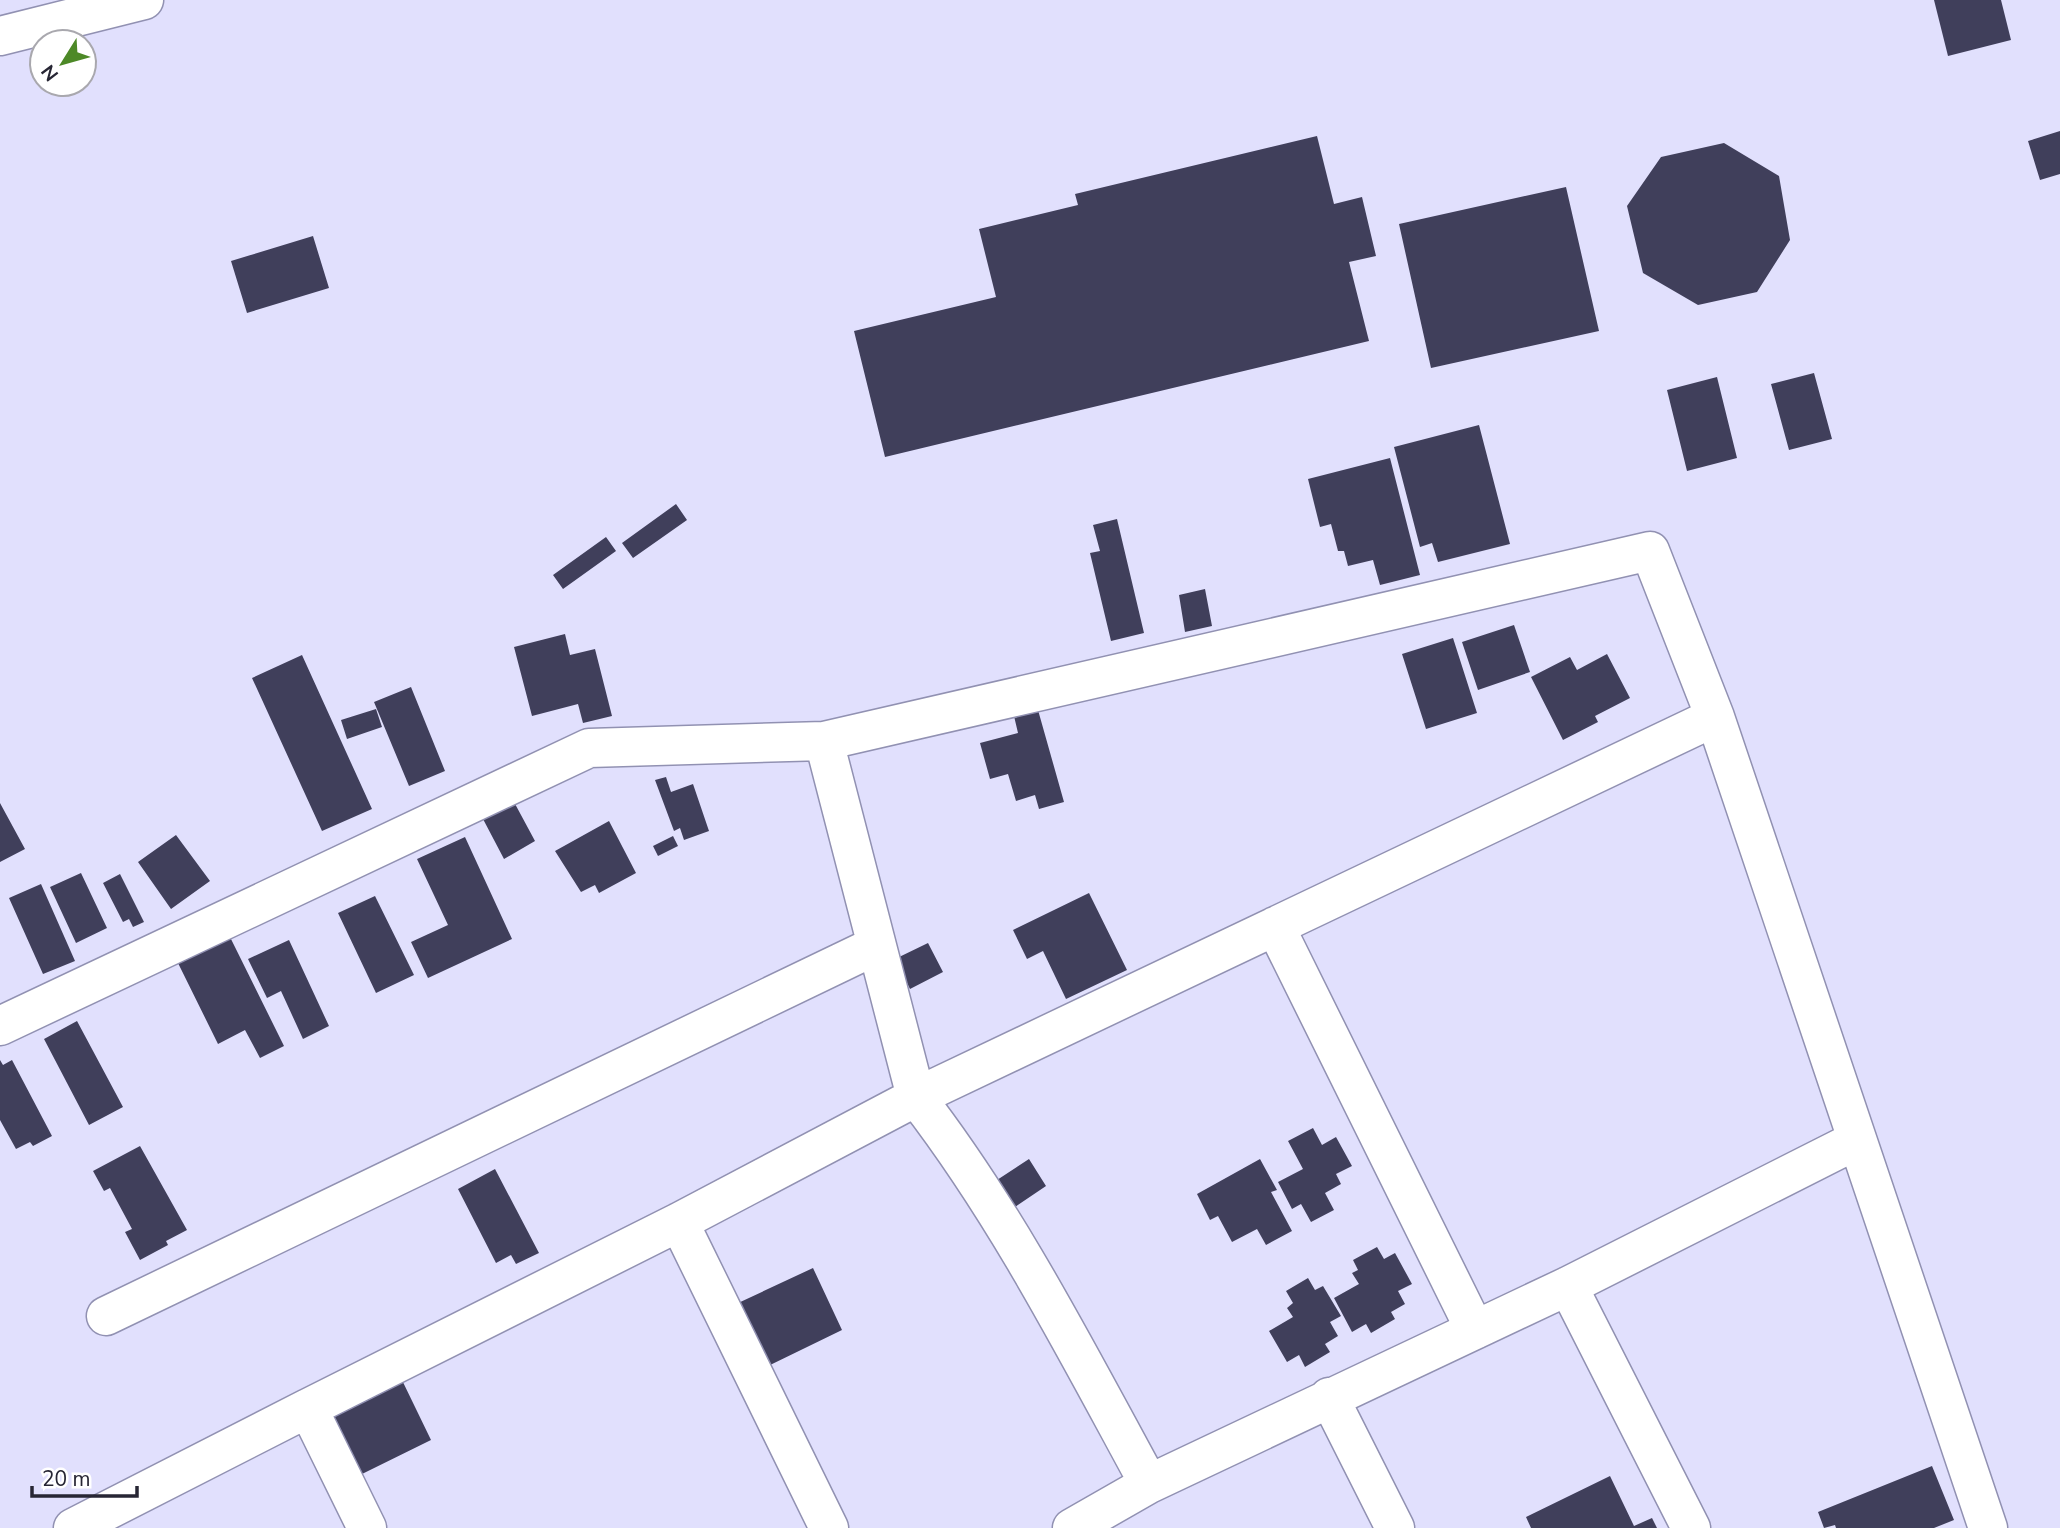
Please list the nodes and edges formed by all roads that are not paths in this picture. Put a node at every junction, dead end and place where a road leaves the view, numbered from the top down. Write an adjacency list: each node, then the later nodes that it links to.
1 (144, 0): 2 (street)
2 (0, 36)
3 (1715, 717): 4 (street); 5 (street); 9 (street)
4 (824, 741): 6 (street); 7 (street)
5 (1275, 926): 8 (street); 13 (street)
6 (875, 946): 8 (street); 12 (street)
7 (0, 1026)
8 (916, 1097): 10 (street); 16 (street)
9 (1857, 1140): 11 (street); 23 (street)
10 (679, 1222): 15 (street); 20 (street)
11 (1568, 1286): 13 (street); 22 (street)
12 (106, 1315)
13 (1475, 1331): 14 (street)
14 (1329, 1397): 16 (street); 21 (street)
15 (308, 1408): 18 (street); 19 (street)
16 (1149, 1484): 17 (street)
17 (1093, 1523)
18 (73, 1528)
19 (366, 1528)
20 (828, 1528)
21 (1395, 1528)
22 (1691, 1528)
23 (1988, 1528)

